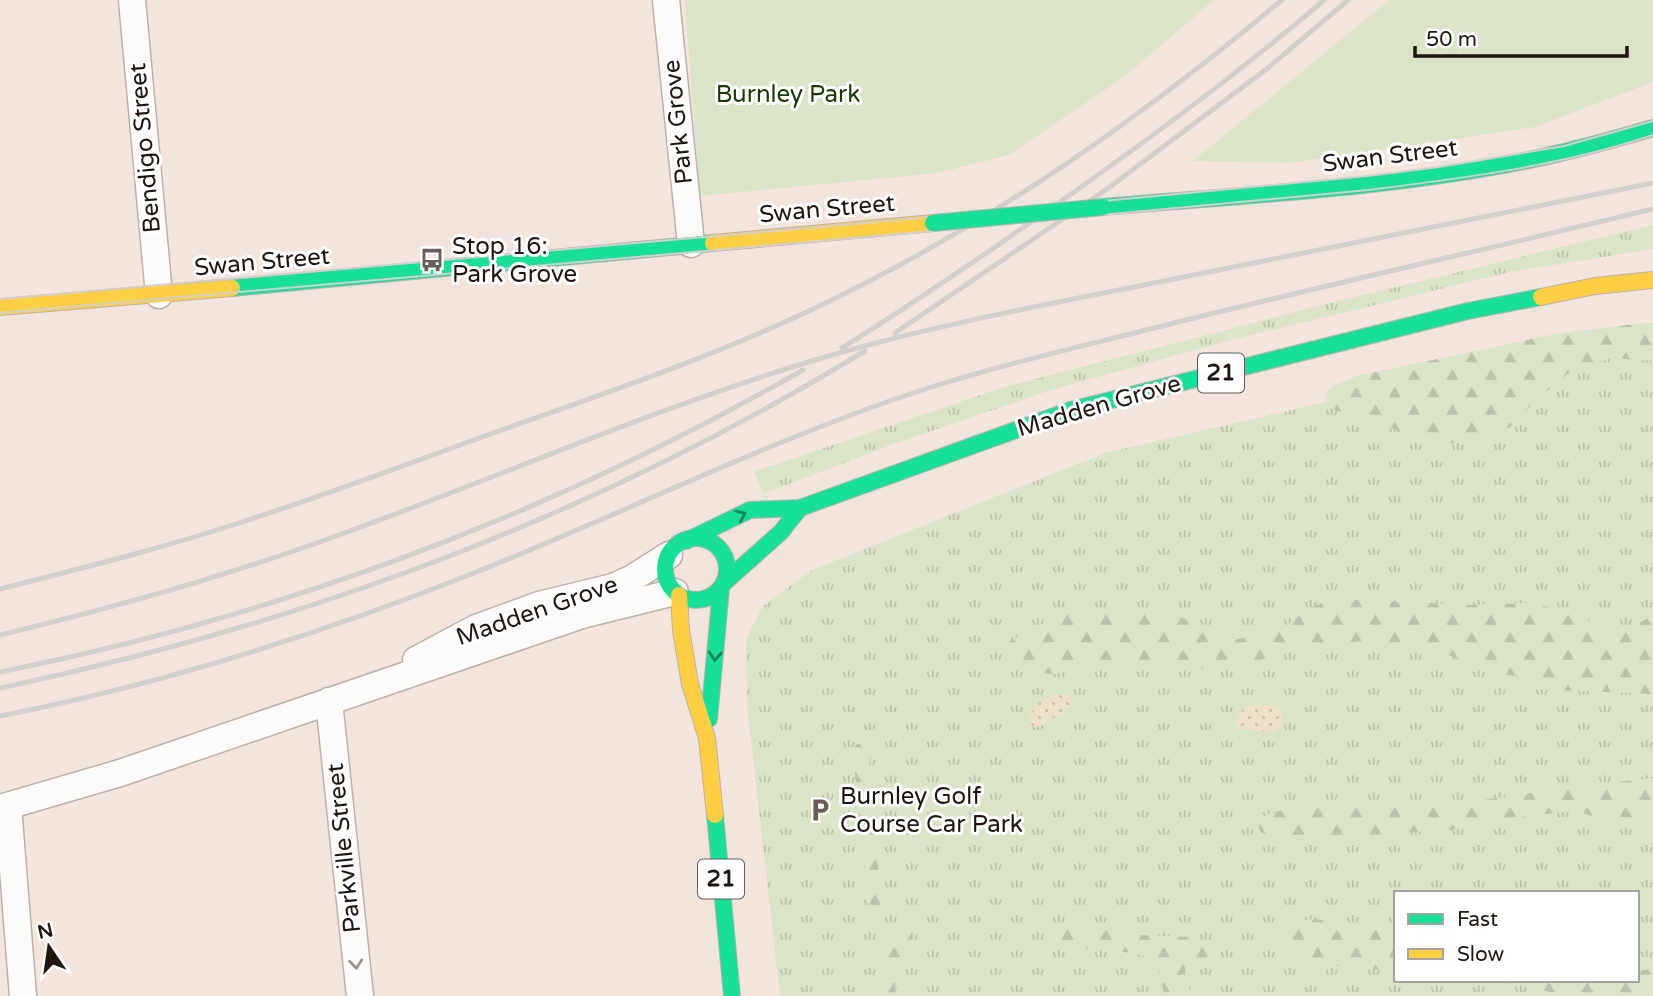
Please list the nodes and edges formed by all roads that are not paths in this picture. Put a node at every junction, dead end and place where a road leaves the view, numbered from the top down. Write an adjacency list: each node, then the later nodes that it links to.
1 (132, 0): 6 (street, Bendigo Street)
2 (666, 0): 4 (street, Park Grove)
3 (1653, 128): 4 (main road, Swan Street, bridge)
4 (691, 244): 6 (main road, Swan Street)
5 (1653, 279): 8 (main road, Madden Grove / 21)
6 (159, 295): 7 (main road, Swan Street)
7 (0, 307)
8 (800, 508): 9 (main road, Madden Grove / 21, one-way to 8); 10 (main road, Madden Grove / 21)
9 (677, 548): 10 (main road, 21); 11 (main road, 21); 12 (street, Madden Grove)
10 (723, 585): 11 (main road, 21); 13 (main road, 21, one-way to 13)
11 (677, 593): 12 (street, Madden Grove); 13 (main road, 21)
12 (329, 701): 14 (street, Madden Grove); 16 (street, Parkville Street, one-way to 16)
13 (707, 738): 17 (main road, 21)
14 (4, 807): 15 (street)
15 (23, 996)
16 (360, 996)
17 (732, 996)

